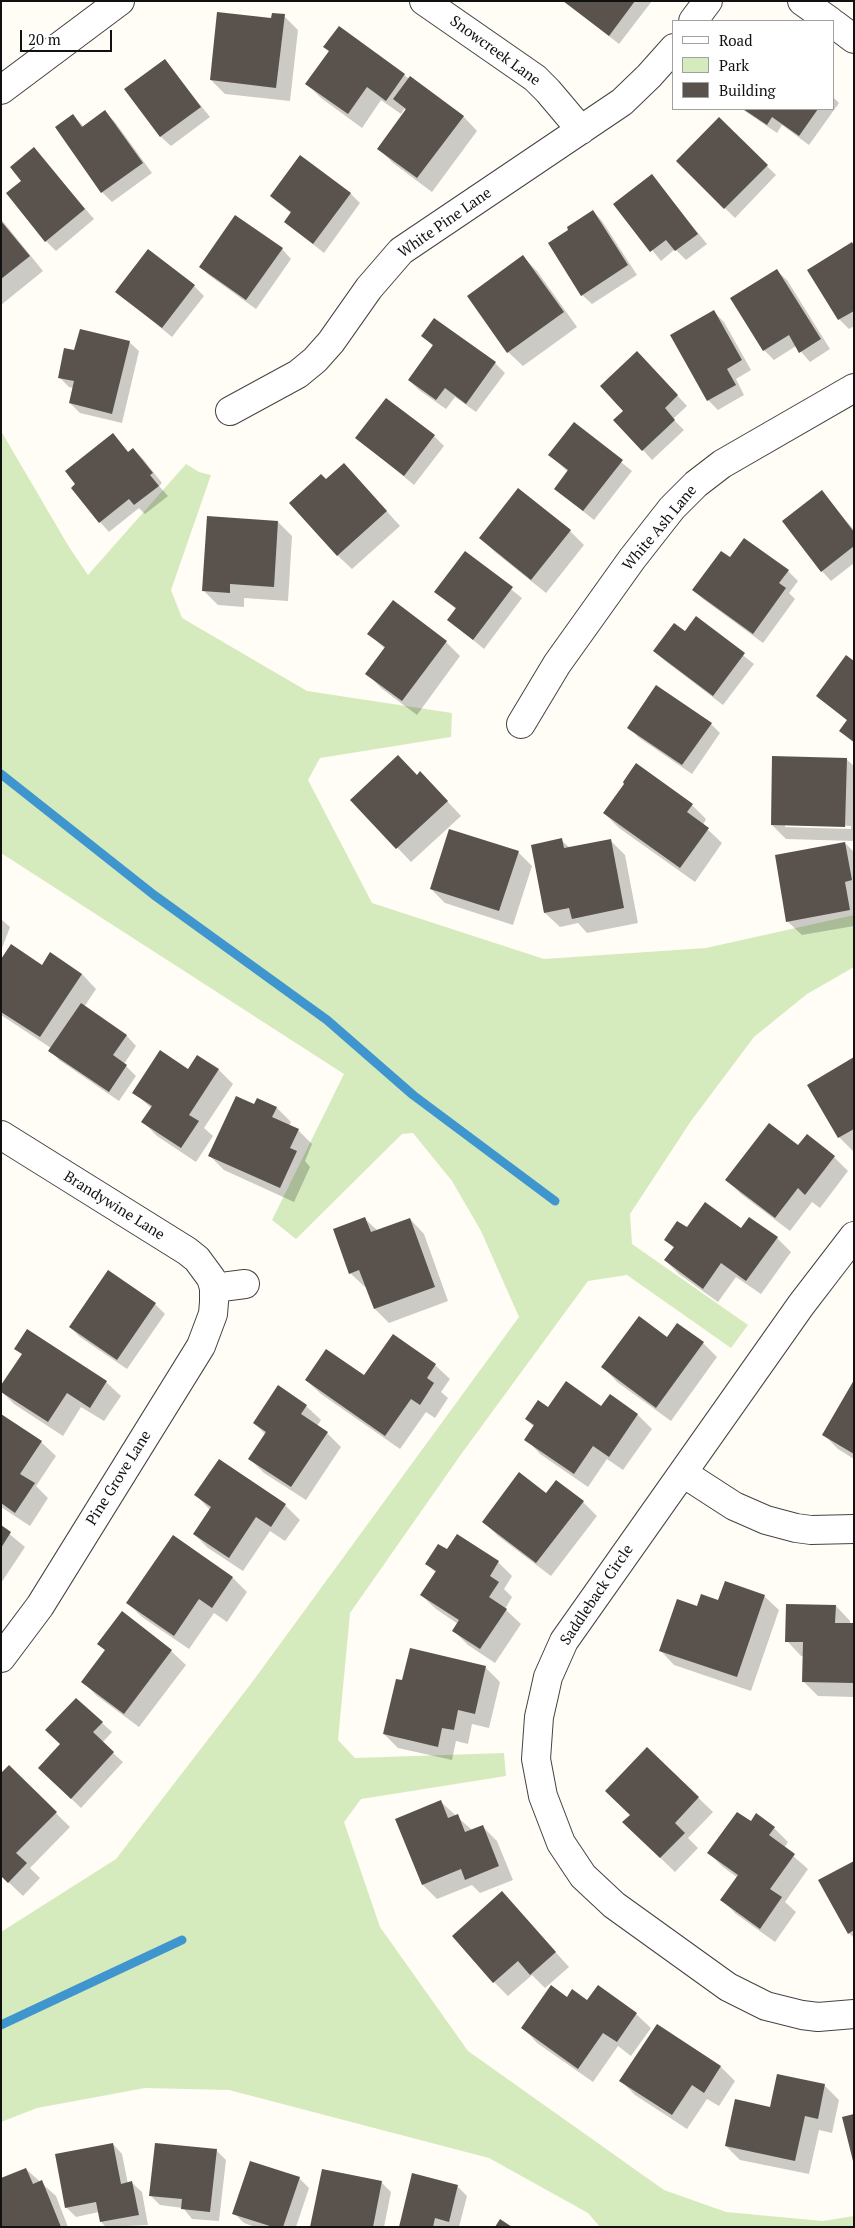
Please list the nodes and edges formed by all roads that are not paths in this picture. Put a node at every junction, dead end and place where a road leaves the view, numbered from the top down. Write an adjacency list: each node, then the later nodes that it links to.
1 (120, 1): 10 (street)
2 (424, 1): 11 (street, Snowcreek Lane)
3 (708, 1): 5 (street)
4 (802, 1): 6 (street)
5 (695, 20)
6 (829, 20)
7 (835, 25): 8 (street)
8 (854, 39)
9 (672, 50): 11 (street, White Pine Lane)
10 (1, 90)
11 (580, 130): 13 (street, White Pine Lane)
12 (854, 388): 14 (street, White Ash Lane)
13 (230, 411)
14 (520, 724)
15 (1, 1135): 18 (street, Brandywine Lane)
16 (854, 1236): 19 (street, Saddleback Circle)
17 (245, 1284): 18 (street)
18 (214, 1288): 21 (street, Pine Grove Lane)
19 (683, 1473): 20 (street); 22 (street, Saddleback Circle)
20 (854, 1529)
21 (1, 1658)
22 (854, 2014)

